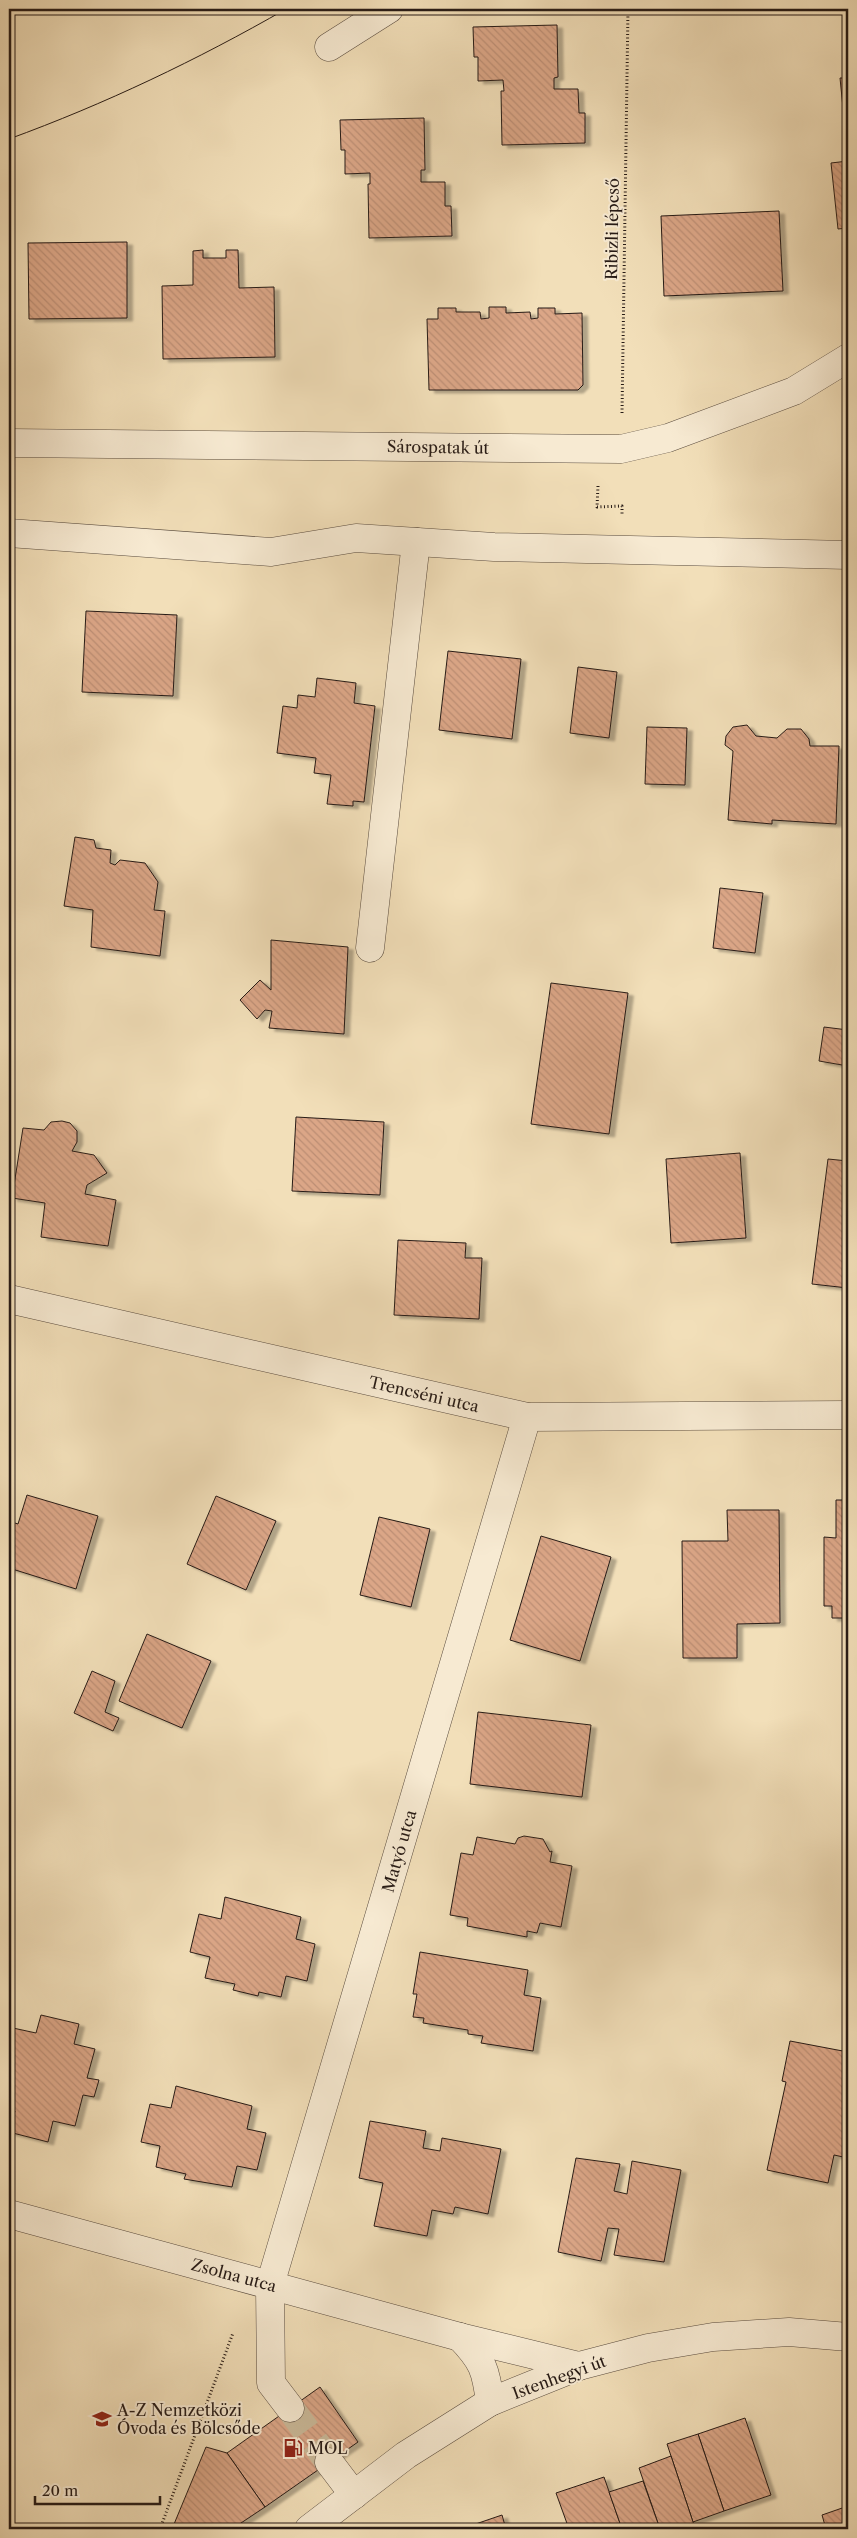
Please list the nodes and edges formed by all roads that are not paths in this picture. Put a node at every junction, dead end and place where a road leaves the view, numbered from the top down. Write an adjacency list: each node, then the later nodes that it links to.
1 (389, 9): 2 (street)
2 (329, 47)
3 (848, 358): 4 (street, Sárospatak út)
4 (9, 443)
5 (9, 534): 6 (street)
6 (416, 542): 7 (street); 8 (street)
7 (848, 555)
8 (370, 948)
9 (9, 1299): 11 (street, Trencséni utca)
10 (848, 1415): 11 (street, Trencséni utca)
11 (527, 1417): 13 (street, Matyó utca)
12 (9, 2214): 13 (street, Zsolna utca)
13 (270, 2285): 14 (street, Zsolna utca); 18 (street, Matyó utca)
14 (460, 2337): 16 (street, Zsolna utca); 17 (street)
15 (848, 2337): 16 (street, Istenhegyi út)
16 (579, 2366): 17 (street, Istenhegyi út)
17 (490, 2402): 20 (street, Istenhegyi út)
18 (290, 2408)
19 (329, 2462): 20 (street)
20 (354, 2495): 21 (street, Istenhegyi út)
21 (309, 2529)

